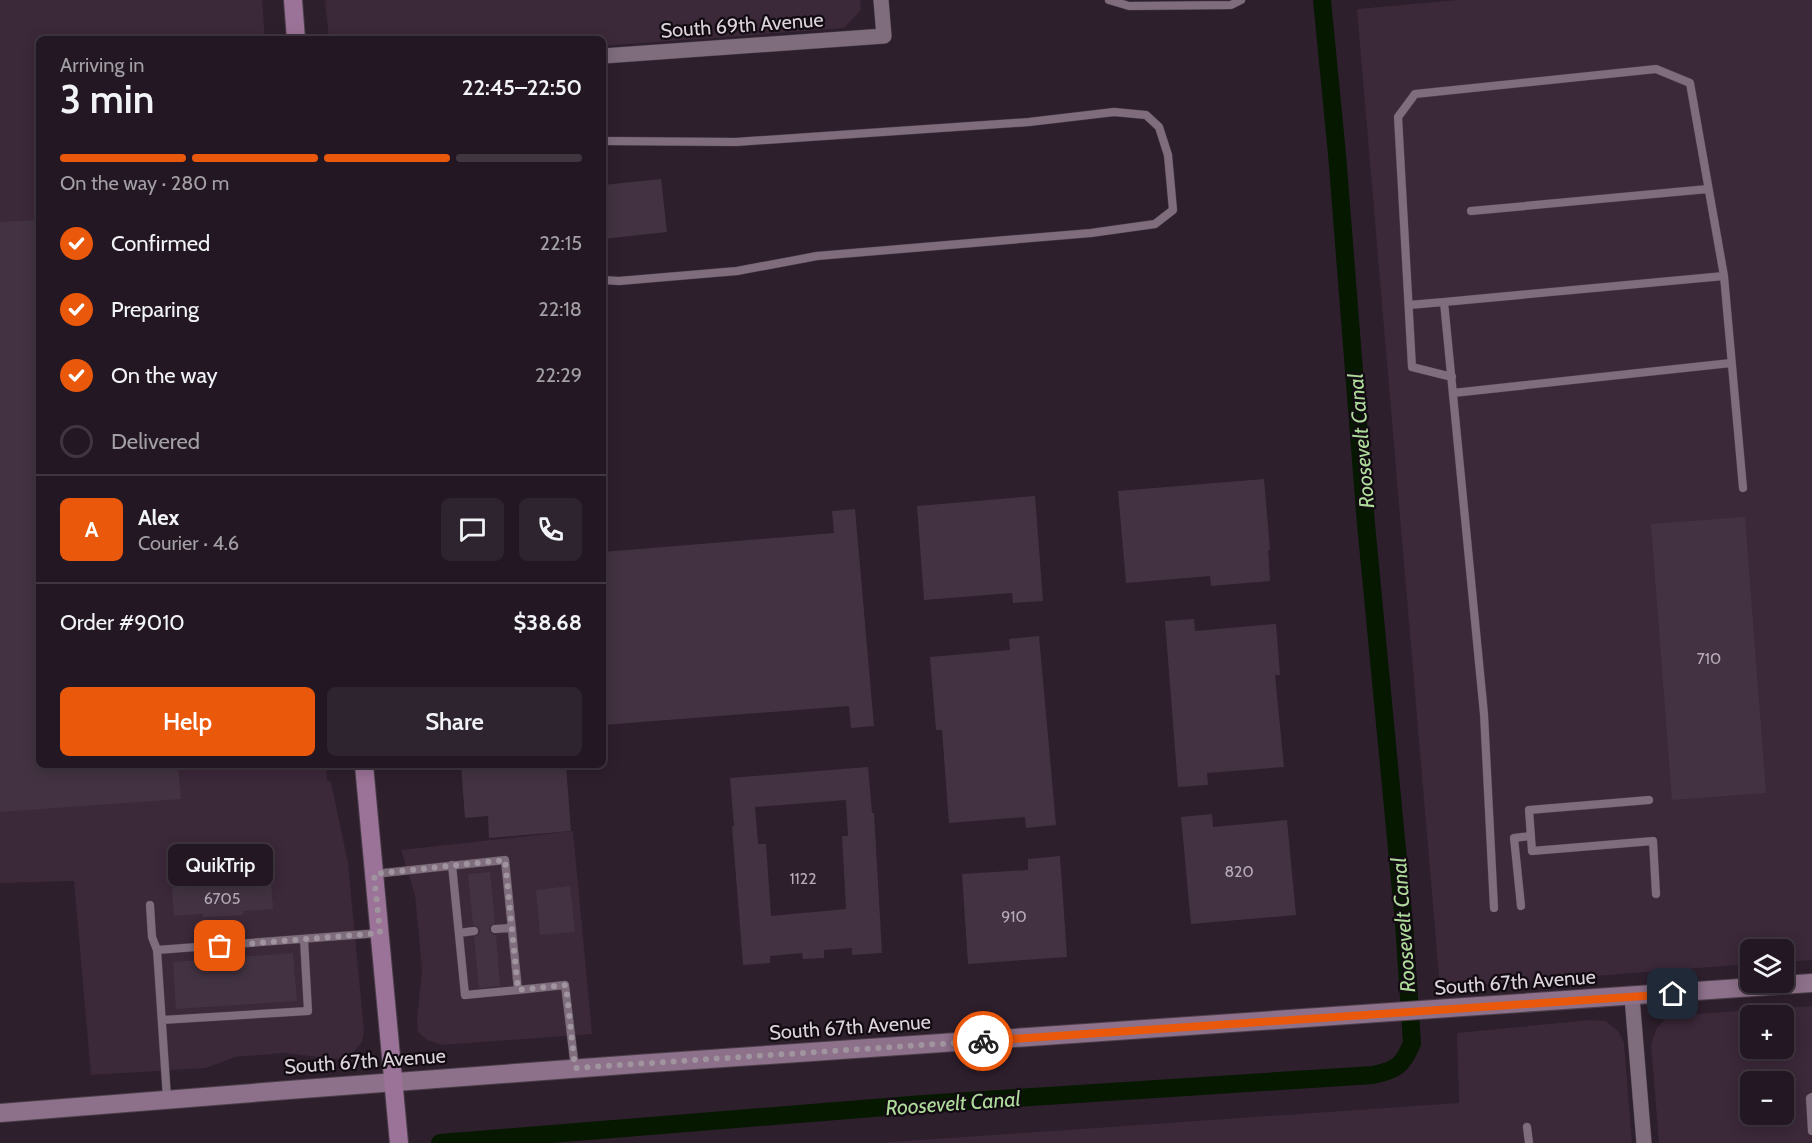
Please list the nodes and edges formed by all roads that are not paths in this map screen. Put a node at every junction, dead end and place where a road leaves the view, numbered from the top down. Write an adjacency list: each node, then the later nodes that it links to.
1 (293, 0): 5 (main road)
2 (881, 0): 6 (street, South 69th Avenue)
3 (1109, 0): 4 (lane)
4 (1241, 0)
5 (296, 36)
6 (606, 56)
7 (606, 141): 11 (lane)
8 (1708, 189): 9 (lane); 10 (lane); 13 (lane)
9 (1471, 211)
10 (1724, 276): 12 (lane); 14 (lane)
11 (606, 280)
12 (1444, 302): 13 (lane); 15 (lane)
13 (1409, 305): 15 (lane)
14 (1731, 363): 16 (lane); 17 (lane)
15 (1452, 376): 16 (lane)
16 (1454, 393): 26 (lane)
17 (1743, 488)
18 (364, 768): 22 (main road)
19 (1649, 800): 20 (lane)
20 (1531, 836): 23 (lane); 25 (lane)
21 (452, 865): 22 (lane); 27 (lane); 31 (lane)
22 (374, 874): 30 (main road)
23 (1656, 894)
24 (150, 905): 33 (lane)
25 (1521, 906)
26 (1494, 908)
27 (512, 928): 28 (lane); 35 (lane)
28 (495, 929)
29 (474, 931): 31 (lane)
30 (380, 933): 32 (lane); 39 (main road)
31 (459, 933): 35 (lane)
32 (304, 939): 33 (lane); 37 (lane)
33 (157, 950): 37 (lane)
34 (1812, 983): 36 (main road, South 67th Avenue)
35 (518, 990): 38 (lane)
36 (1632, 997): 38 (main road, South 67th Avenue); 47 (street)
37 (162, 1020): 41 (lane)
38 (575, 1068): 39 (main road, South 67th Avenue)
39 (394, 1081): 41 (main road, South 67th Avenue); 45 (main road)
40 (1812, 1097): 44 (lane)
41 (168, 1100): 42 (main road, South 67th Avenue)
42 (0, 1113)
43 (1527, 1127): 46 (lane)
44 (1812, 1131)
45 (399, 1143)
46 (1529, 1143)
47 (1644, 1143)

